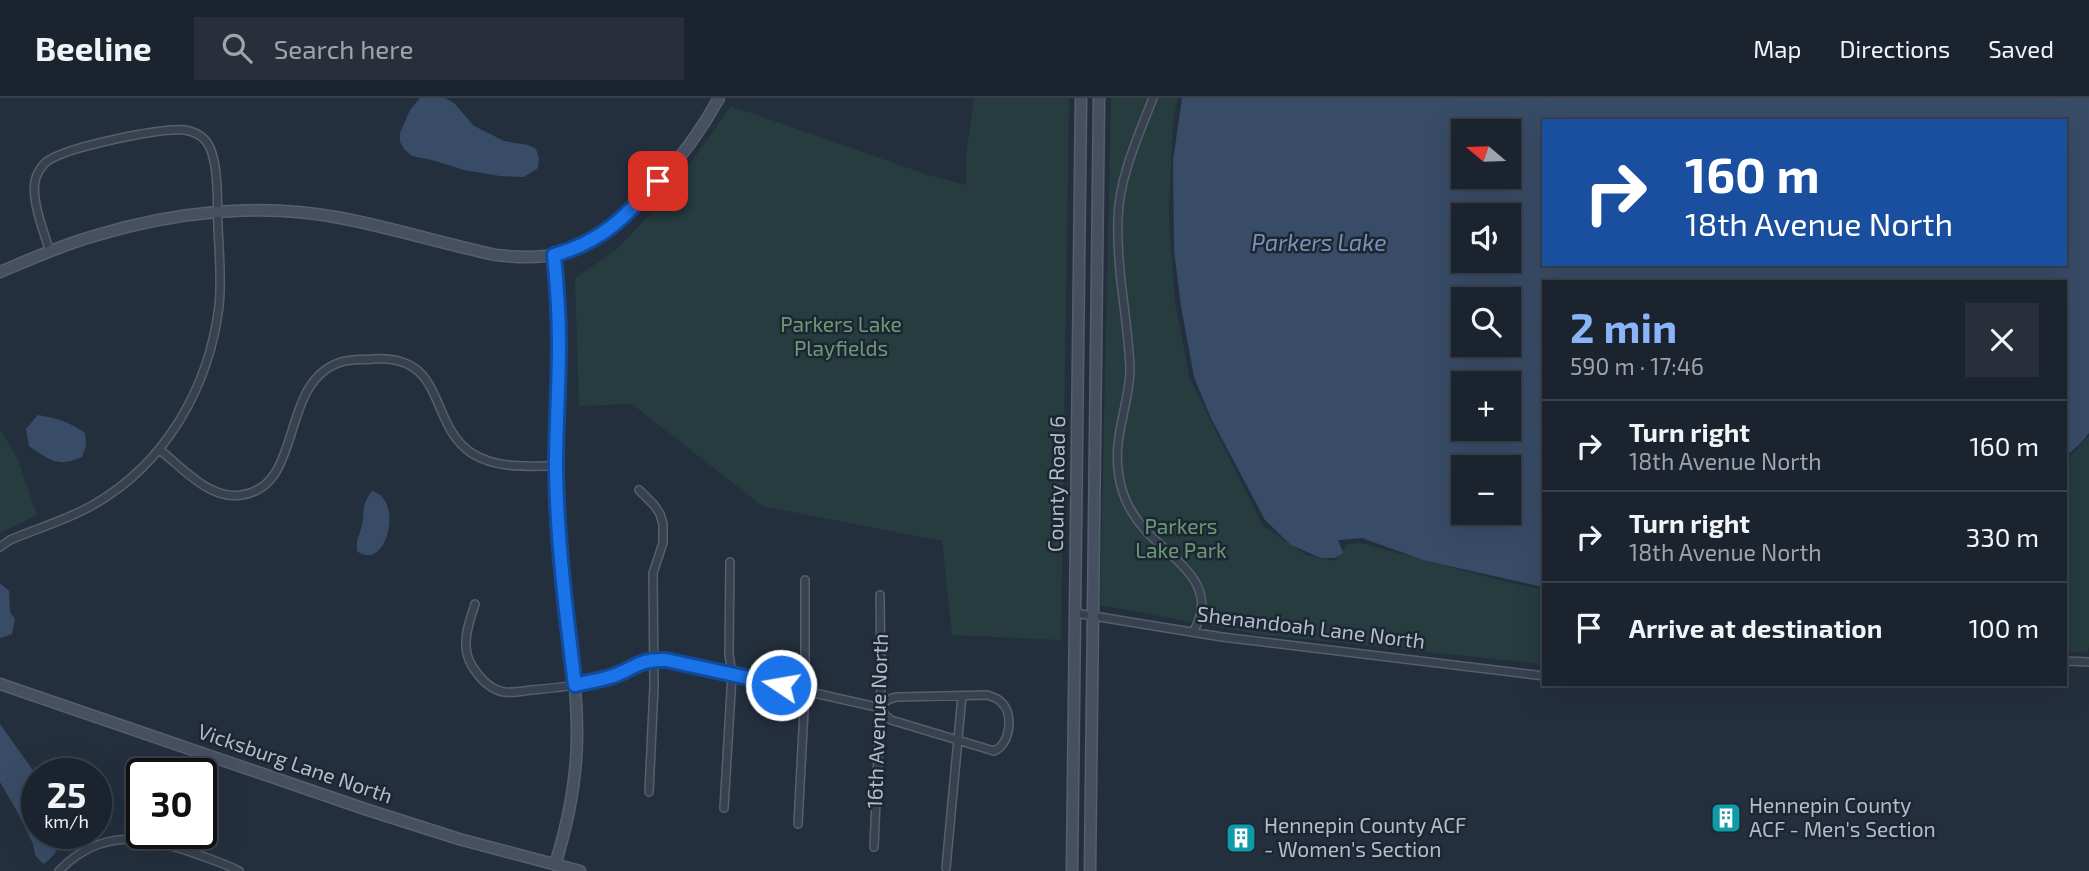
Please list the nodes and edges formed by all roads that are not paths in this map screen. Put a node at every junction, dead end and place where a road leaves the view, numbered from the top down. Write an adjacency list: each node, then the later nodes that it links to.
1 (719, 98): 7 (main road)
2 (1081, 98): 17 (main road, County Road 6)
3 (1100, 98): 18 (main road, County Road 6)
4 (1153, 98): 19 (street)
5 (217, 212): 6 (main road); 6 (street); 7 (main road); 9 (street)
6 (50, 252): 8 (main road)
7 (554, 255): 10 (main road)
8 (0, 272)
9 (160, 450): 10 (street); 12 (street)
10 (556, 466): 26 (main road)
11 (639, 490): 20 (street)
12 (0, 547)
13 (730, 562): 23 (street)
14 (805, 580): 27 (street)
15 (880, 595): 29 (street, 16th Avenue North)
16 (475, 604): 26 (street)
17 (1075, 613): 18 (street, Shenandoah Lane North); 37 (main road, County Road 6)
18 (1093, 616): 19 (street, Shenandoah Lane North); 41 (main road, County Road 6)
19 (1193, 632): 24 (street, Shenandoah Lane North)
20 (654, 660): 23 (street); 26 (street); 31 (street)
21 (2067, 661): 22 (street)
22 (2089, 662)
23 (732, 675): 27 (street); 32 (street)
24 (1542, 676)
25 (0, 684): 35 (main road, Vicksburg Lane North)
26 (575, 685): 35 (main road)
27 (805, 691): 29 (street); 33 (street)
28 (962, 696): 29 (street); 30 (street); 30 (street)
29 (881, 708): 30 (street); 34 (street, 16th Avenue North)
30 (959, 741): 36 (street)
31 (649, 792)
32 (724, 808)
33 (798, 824)
34 (874, 847)
35 (554, 868): 40 (main road, Vicksburg Lane North)
36 (946, 868)
37 (1071, 868)
38 (59, 871): 39 (street)
39 (239, 871)
40 (580, 871)
41 (1090, 871)

